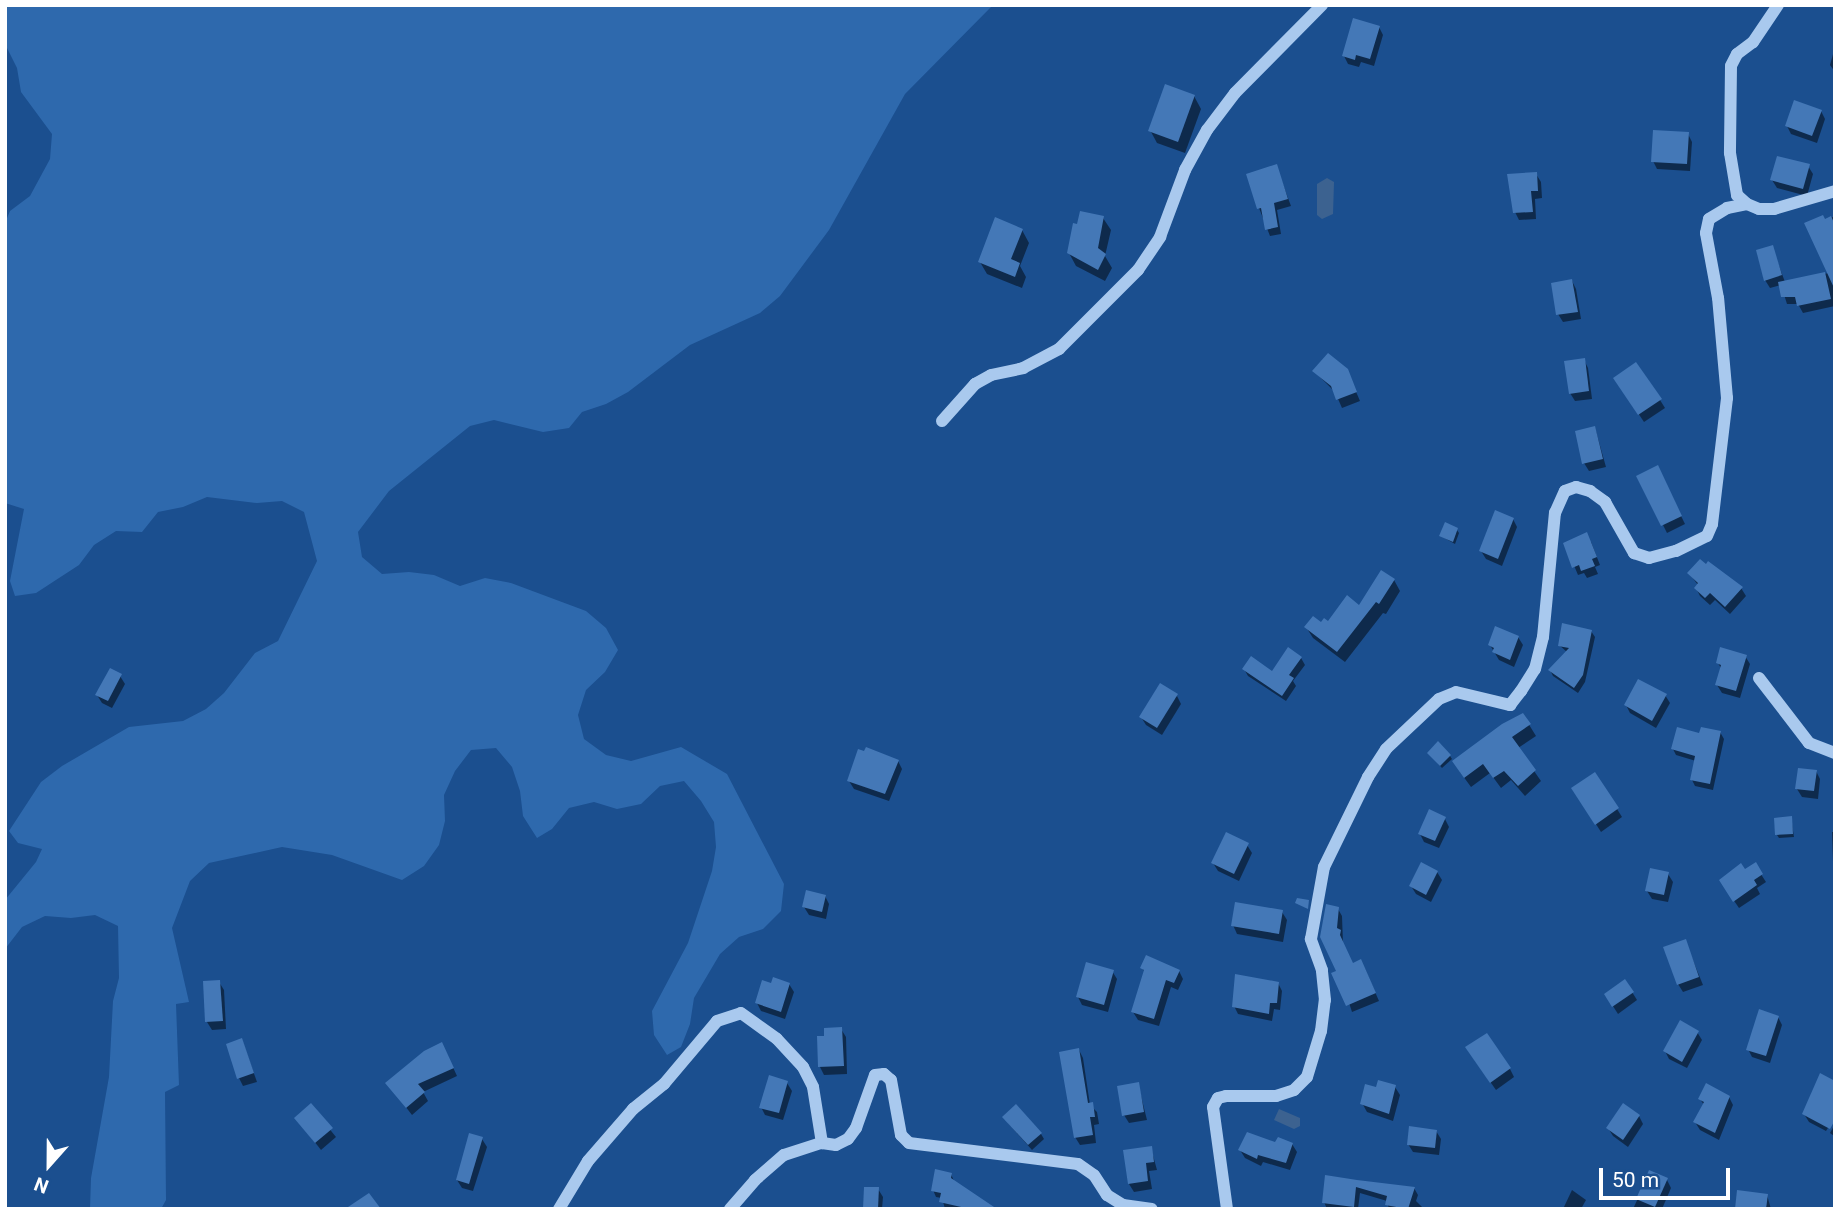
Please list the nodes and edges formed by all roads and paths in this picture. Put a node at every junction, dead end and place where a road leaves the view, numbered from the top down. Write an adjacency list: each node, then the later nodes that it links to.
1 (1322, 5): 5 (street)
2 (1777, 5): 4 (street)
3 (1835, 191): 4 (street)
4 (1747, 204): 12 (street)
5 (942, 421)
6 (1759, 678): 7 (street)
7 (1835, 753)
8 (822, 1143): 9 (street); 10 (street); 11 (street)
9 (559, 1209)
10 (730, 1209)
11 (1152, 1209)
12 (1227, 1209)

